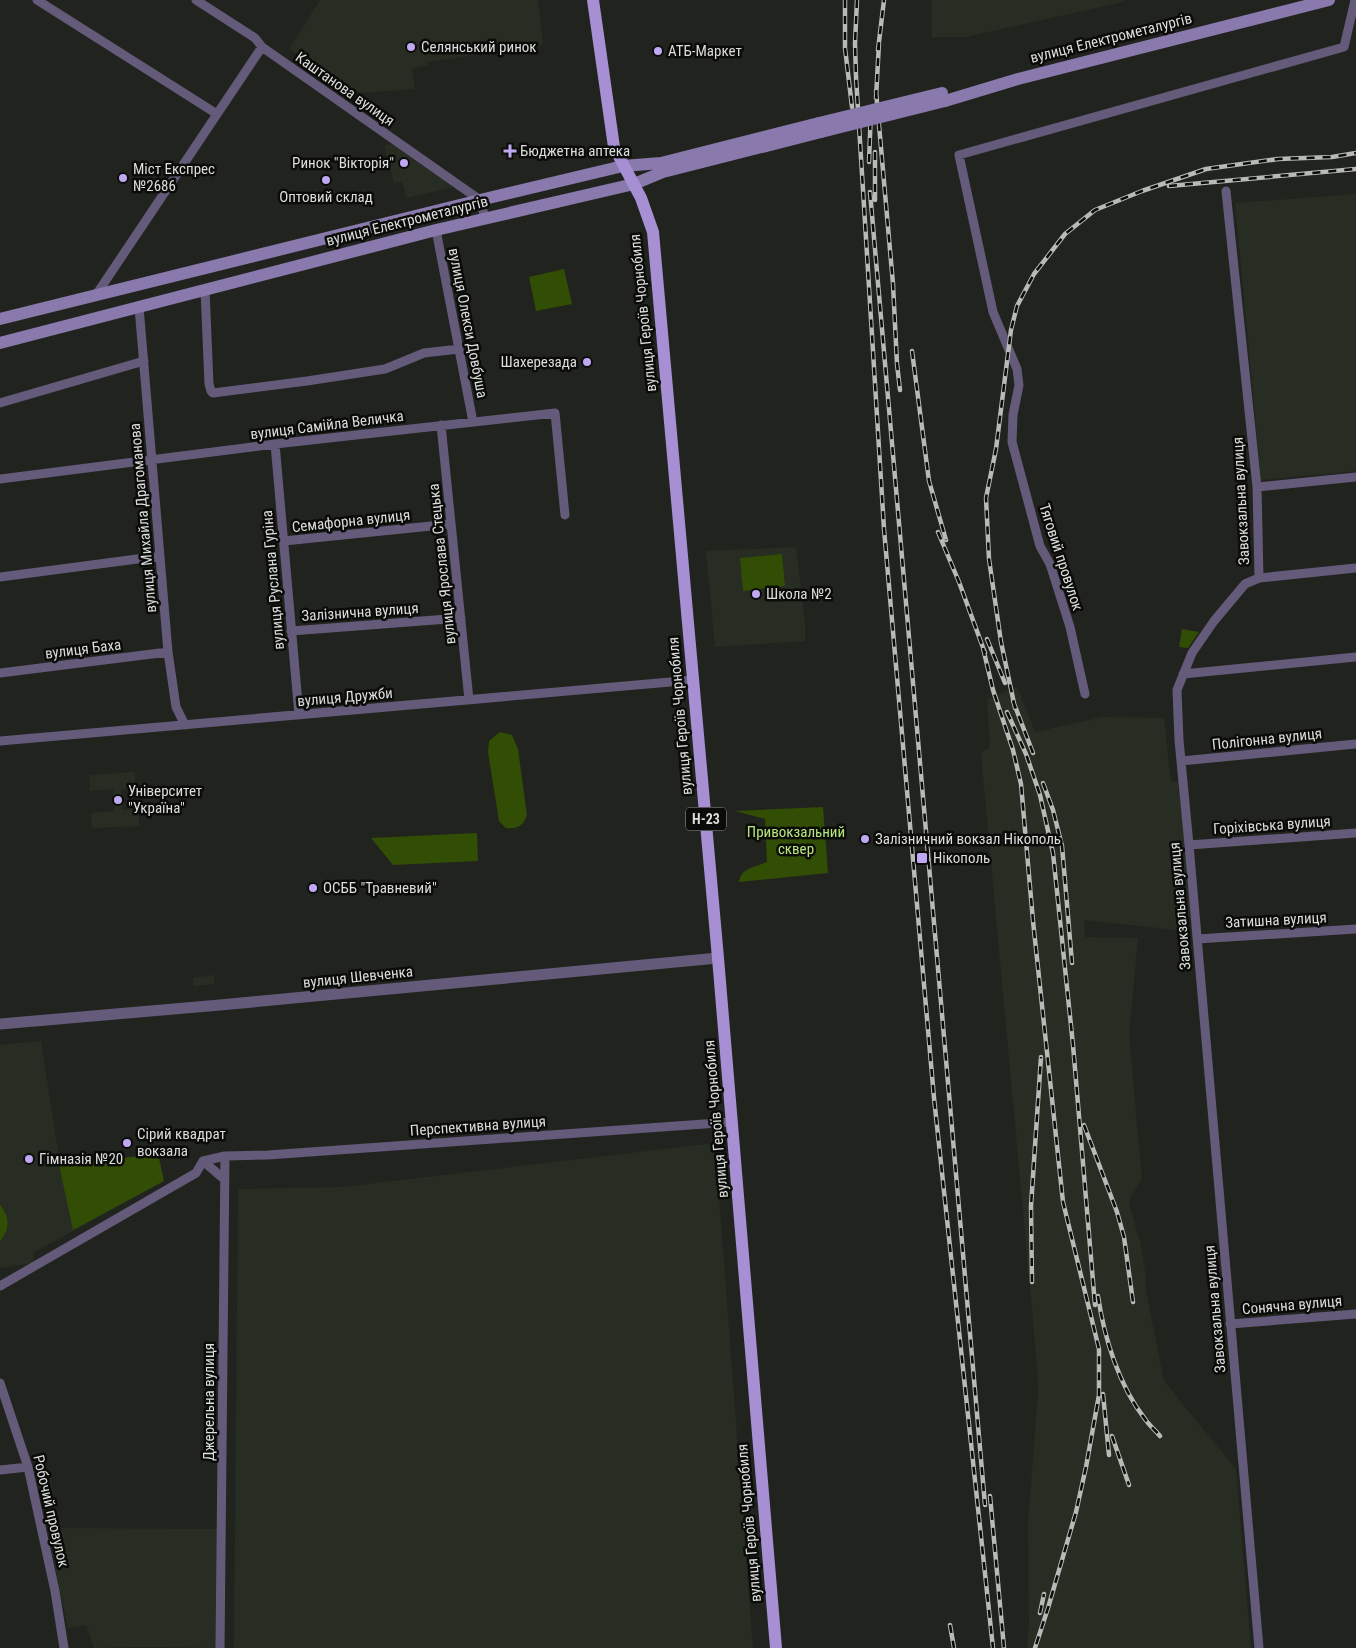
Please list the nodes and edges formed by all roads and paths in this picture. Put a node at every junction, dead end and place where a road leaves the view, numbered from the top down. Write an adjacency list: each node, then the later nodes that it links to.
1 (37, 0): 7 (street)
2 (196, 0): 6 (street, Каштанова вулиця)
3 (593, 0): 9 (main road, вулиця Героїв Чорнобиля / Н-23)
4 (1329, 0): 8 (main road, вулиця Електрометалургів, bridge)
5 (1355, 0): 44 (street, Тяговий провулок)
6 (262, 47): 7 (street); 12 (street, Каштанова вулиця)
7 (217, 114): 16 (street)
8 (820, 127): 9 (main road, вулиця Електрометалургів); 10 (main road, вулиця Електрометалургів)
9 (623, 166): 10 (main road, вулиця Героїв Чорнобиля / Н-23); 12 (main road, вулиця Електрометалургів)
10 (634, 184): 13 (main road, вулиця Електрометалургів); 43 (main road, вулиця Героїв Чорнобиля / Н-23)
11 (1226, 191): 29 (street, Завокзальна вулиця)
12 (480, 200): 13 (street); 16 (main road, вулиця Електрометалургів)
13 (485, 218): 14 (main road, вулиця Електрометалургів)
14 (436, 230): 15 (main road, вулиця Електрометалургів); 20 (street, вулиця Олекси Довбуша)
15 (206, 290): 17 (main road, вулиця Електрометалургів); 20 (street)
16 (96, 295): 18 (main road, вулиця Електрометалургів)
17 (139, 307): 19 (main road, вулиця Електрометалургів); 21 (street, вулиця Михайла Драгоманова)
18 (0, 319)
19 (0, 342)
20 (459, 349): 23 (street, вулиця Олекси Довбуша)
21 (144, 362): 22 (street); 26 (street, вулиця Михайла Драгоманова)
22 (0, 403)
23 (473, 422): 24 (street, вулиця Самійла Величка); 30 (street, вулиця Самійла Величка)
24 (441, 425): 25 (street, вулиця Самійла Величка); 31 (street, вулиця Ярослава Стецька)
25 (275, 444): 26 (street, вулиця Самійла Величка); 32 (street, вулиця Руслана Гуріна)
26 (152, 460): 28 (street, вулиця Самійла Величка); 33 (street, вулиця Михайла Драгоманова)
27 (1356, 477): 29 (street)
28 (0, 479)
29 (1257, 487): 36 (street, Завокзальна вулиця)
30 (565, 515)
31 (451, 524): 32 (street, Семафорна вулиця); 37 (street, вулиця Ярослава Стецька)
32 (284, 541): 38 (street, вулиця Руслана Гуріна)
33 (160, 556): 35 (street); 39 (street, вулиця Михайла Драгоманова)
34 (1356, 568): 36 (street)
35 (0, 577)
36 (1259, 578): 42 (street, Завокзальна вулиця)
37 (461, 618): 38 (street, Залізнична вулиця); 45 (street, вулиця Ярослава Стецька)
38 (292, 630): 46 (street, вулиця Руслана Гуріна)
39 (168, 652): 41 (street, вулиця Баха); 47 (street, вулиця Михайла Драгоманова)
40 (1356, 657): 42 (street)
41 (0, 673)
42 (1183, 674): 50 (street, Завокзальна вулиця)
43 (693, 680): 45 (street, вулиця Дружби); 55 (main road, вулиця Героїв Чорнобиля / Н-23)
44 (1085, 694)
45 (469, 700): 46 (street, вулиця Дружби)
46 (299, 714): 47 (street, вулиця Дружби)
47 (185, 724): 48 (street, вулиця Дружби)
48 (0, 741)
49 (1356, 744): 50 (street, Полігонна вулиця)
50 (1181, 761): 52 (street, Завокзальна вулиця)
51 (1356, 832): 52 (street, Горіхівська вулиця)
52 (1189, 845): 54 (street, Завокзальна вулиця)
53 (1356, 930): 54 (street, Затишна вулиця)
54 (1197, 939): 63 (street, Завокзальна вулиця)
55 (718, 958): 56 (street, вулиця Шевченка); 57 (main road, вулиця Героїв Чорнобиля / Н-23)
56 (0, 1024)
57 (732, 1122): 58 (street, Перспективна вулиця); 69 (main road, вулиця Героїв Чорнобиля / Н-23)
58 (225, 1156): 59 (street); 60 (street, Джерельна вулиця)
59 (203, 1161): 60 (street); 61 (street)
60 (224, 1179): 68 (street, Джерельна вулиця)
61 (0, 1286)
62 (1356, 1314): 63 (street, Сонячна вулиця)
63 (1230, 1324): 70 (street, Завокзальна вулиця)
64 (0, 1383): 65 (street, Робочий провулок)
65 (28, 1467): 66 (street); 67 (street, Робочий провулок)
66 (0, 1470)
67 (64, 1648)
68 (220, 1648)
69 (776, 1648)
70 (1259, 1648)

